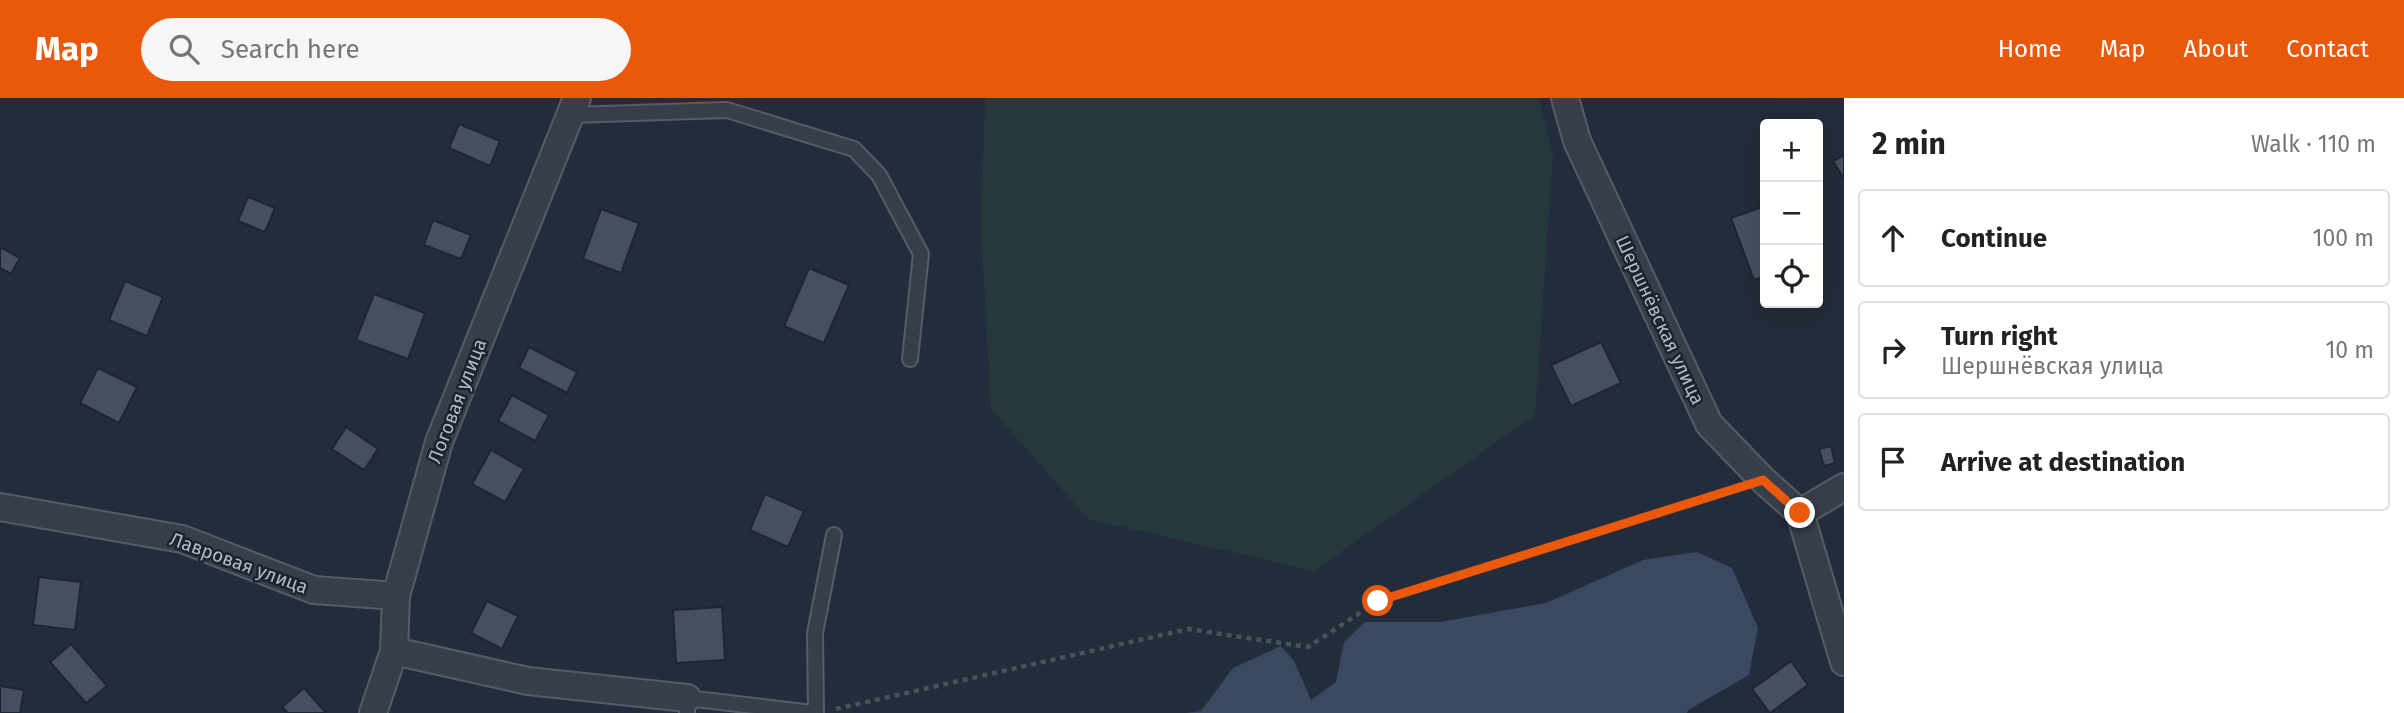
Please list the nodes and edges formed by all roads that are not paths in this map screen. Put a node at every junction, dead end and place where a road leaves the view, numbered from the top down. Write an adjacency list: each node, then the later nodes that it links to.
1 (1565, 98): 6 (street, Шершнёвская улица)
2 (574, 106): 3 (lane); 8 (street, Логовая улица)
3 (910, 359)
4 (1844, 487): 6 (street)
5 (0, 507): 8 (street, Лавровая улица)
6 (1800, 513): 10 (street)
7 (834, 535): 13 (lane)
8 (396, 596): 9 (street, Логовая улица)
9 (394, 651): 11 (street); 12 (street, Логовая улица)
10 (1844, 662)
11 (687, 705): 13 (lane)
12 (373, 713)
13 (815, 713)

